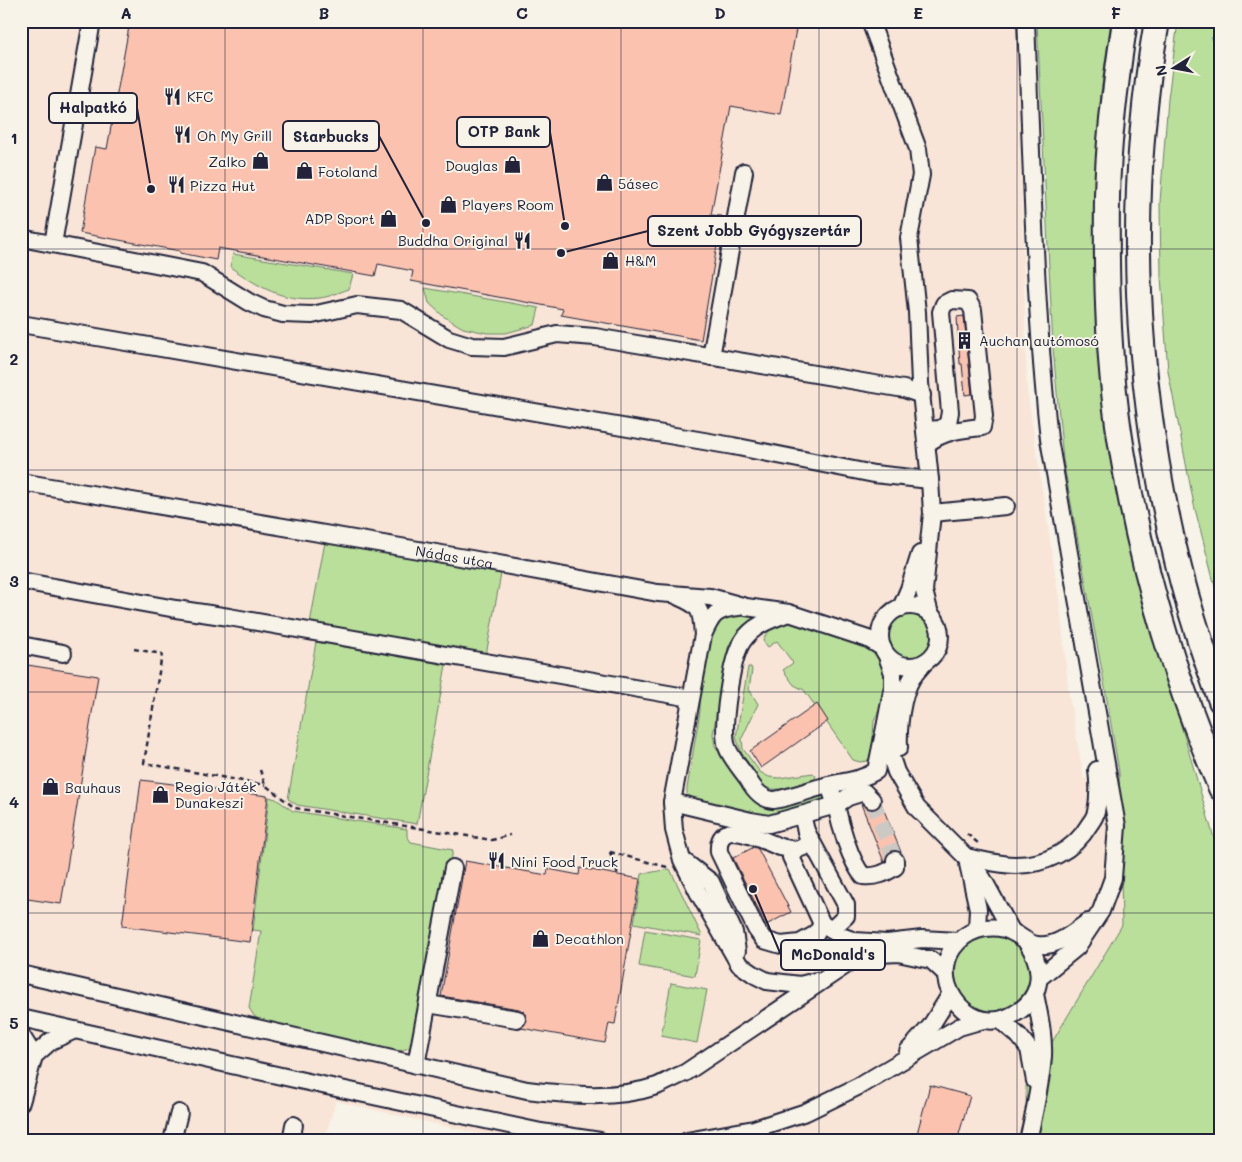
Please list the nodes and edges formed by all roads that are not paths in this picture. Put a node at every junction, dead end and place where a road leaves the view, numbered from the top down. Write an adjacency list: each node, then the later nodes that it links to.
1 (92, 21): 8 (street)
2 (870, 21): 11 (street)
3 (1026, 21): 30 (street)
4 (1125, 21): 34 (highway)
5 (1157, 21): 29 (highway)
6 (744, 172): 10 (street)
7 (21, 238): 8 (street)
8 (53, 244): 10 (street)
9 (21, 324): 13 (street)
10 (711, 357): 11 (street)
11 (922, 395): 12 (street)
12 (926, 437): 12 (street); 13 (street)
13 (930, 480): 16 (street)
14 (21, 482): 18 (street, Nádas utca)
15 (1006, 506): 16 (street)
16 (932, 513): 20 (street); 22 (street)
17 (21, 581): 28 (street)
18 (673, 594): 19 (street, Nádas utca); 23 (street)
19 (746, 606): 21 (street, Nádas utca); 23 (street)
20 (900, 608): 22 (street); 25 (street)
21 (789, 614): 25 (street, Nádas utca); 32 (street)
22 (936, 615): 27 (street)
23 (703, 635): 28 (street)
24 (21, 645): 26 (street)
25 (885, 652): 27 (street); 31 (street)
26 (63, 653)
27 (929, 664): 33 (street)
28 (691, 698): 36 (street)
29 (1221, 701)
30 (1096, 713): 41 (street); 44 (street)
31 (886, 723): 32 (street); 33 (street)
32 (829, 784): 37 (street)
33 (905, 788): 41 (street)
34 (1221, 788)
35 (872, 800): 37 (street)
36 (672, 802): 38 (street); 53 (street)
37 (836, 805): 38 (street); 42 (street)
38 (802, 815): 39 (street)
39 (806, 832): 40 (street); 45 (street)
40 (796, 850): 45 (street); 45 (street)
41 (966, 857): 46 (street); 47 (street)
42 (895, 860)
43 (453, 868): 56 (street)
44 (1101, 911): 47 (street); 54 (street)
45 (827, 927): 49 (street)
46 (977, 929): 47 (street); 48 (street)
47 (1018, 936): 54 (street)
48 (958, 941): 49 (street); 51 (street)
49 (888, 943): 50 (street)
50 (868, 954): 51 (street); 53 (street)
51 (945, 973): 55 (street)
52 (21, 974): 65 (street)
53 (823, 980): 65 (street)
54 (1037, 986): 60 (street); 66 (street)
55 (950, 995): 59 (street); 64 (street)
56 (428, 1004): 58 (street); 65 (street)
57 (21, 1018): 61 (street)
58 (517, 1019)
59 (983, 1020): 60 (street); 64 (street)
60 (1000, 1020): 66 (street)
61 (75, 1030): 63 (street); 70 (street)
62 (21, 1035): 63 (street)
63 (34, 1056): 67 (street)
64 (898, 1062): 71 (street)
65 (416, 1065)
66 (1037, 1096): 72 (street)
67 (21, 1102)
68 (179, 1114): 69 (street)
69 (172, 1141)
70 (600, 1141)
71 (687, 1141)
72 (1028, 1141)

